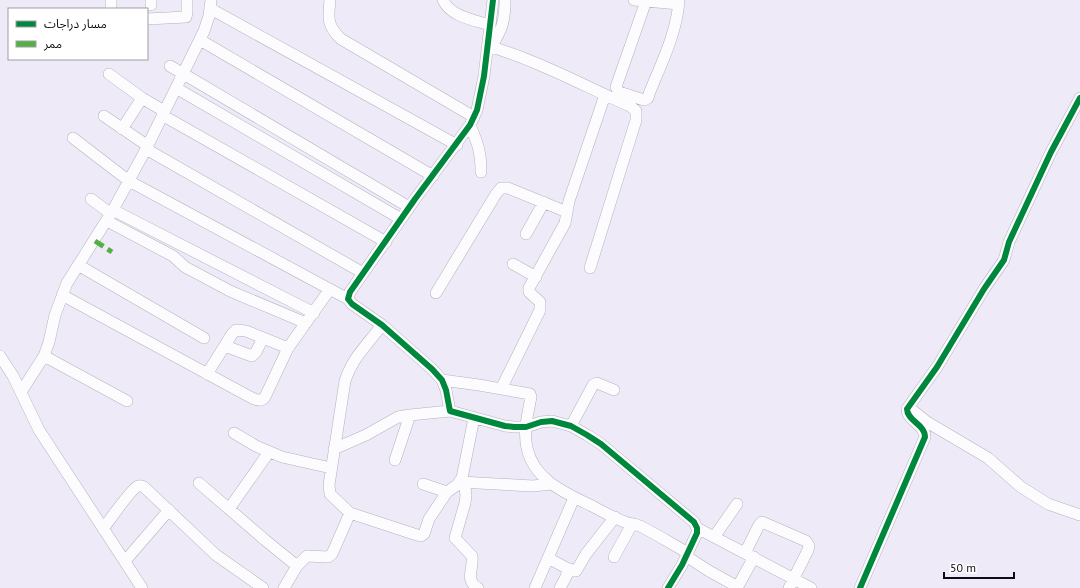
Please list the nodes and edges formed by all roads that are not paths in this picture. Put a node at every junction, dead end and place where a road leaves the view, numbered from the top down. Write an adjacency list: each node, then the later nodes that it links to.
1 (187, 0): 10 (street)
2 (330, 0): 23 (street)
3 (443, 0): 11 (street)
4 (493, 0): 11 (street)
5 (505, 0): 13 (street)
6 (634, 0): 7 (street)
7 (646, 1): 8 (street); 8 (street)
8 (679, 2)
9 (211, 5): 12 (street); 26 (street)
10 (148, 19)
11 (490, 25): 13 (street)
12 (200, 40): 16 (street); 29 (street)
13 (489, 47): 18 (street); 23 (street)
14 (170, 66): 16 (street)
15 (109, 74): 19 (street)
16 (182, 74): 17 (street); 33 (street)
17 (176, 88): 21 (street); 36 (street)
18 (605, 95): 34 (street); 43 (street)
19 (142, 98): 21 (street); 24 (street)
20 (1080, 98): 65 (street)
21 (163, 113): 27 (street); 38 (street)
22 (104, 116): 24 (street)
23 (472, 121): 26 (street); 28 (street)
24 (122, 129): 27 (street)
25 (73, 138): 30 (street)
26 (457, 145): 29 (street)
27 (147, 147): 30 (street); 44 (street)
28 (481, 172)
29 (433, 176): 33 (street)
30 (129, 181): 35 (street); 46 (street)
31 (92, 199): 35 (street)
32 (544, 202): 34 (street); 37 (street); 47 (street)
33 (409, 207): 36 (street)
34 (567, 212): 45 (street)
35 (111, 215): 39 (street); 40 (street); 42 (street)
36 (401, 220): 38 (street)
37 (526, 234)
38 (386, 242): 44 (street)
39 (186, 248): 40 (street); 50 (street)
40 (179, 262): 51 (street)
41 (513, 264): 45 (street)
42 (78, 265): 48 (street); 53 (street)
43 (590, 268)
44 (364, 273): 49 (street)
45 (536, 277): 61 (street)
46 (330, 289): 49 (street); 50 (street)
47 (436, 293)
48 (62, 295): 58 (street); 59 (street)
49 (348, 299): 52 (street)
50 (314, 313): 51 (street)
51 (306, 324): 56 (street)
52 (382, 326): 60 (street); 72 (street)
53 (204, 338)
54 (263, 338): 55 (street); 55 (street); 56 (street)
55 (225, 346): 59 (street)
56 (288, 348): 59 (street)
57 (0, 356): 63 (street)
58 (44, 356): 63 (street); 64 (street)
59 (207, 374)
60 (442, 380): 61 (street); 66 (street)
61 (501, 390): 70 (street)
62 (614, 390): 69 (street)
63 (21, 392): 90 (street)
64 (127, 401)
65 (908, 407): 86 (street); 109 (street)
66 (450, 412): 67 (street); 68 (street)
67 (410, 415): 72 (street); 74 (street)
68 (474, 418): 70 (street); 76 (street)
69 (571, 426): 70 (street); 89 (street)
70 (526, 427): 79 (street)
71 (234, 433): 73 (street)
72 (334, 449): 75 (street)
73 (269, 452): 75 (street); 83 (street)
74 (395, 460)
75 (331, 468): 85 (street)
76 (462, 482): 79 (street); 80 (street); 104 (street)
77 (199, 483): 83 (street)
78 (423, 484): 80 (street)
79 (551, 484): 81 (street)
80 (447, 492): 85 (street)
81 (574, 498): 87 (street); 95 (street)
82 (737, 504): 91 (street)
83 (229, 509): 97 (street)
84 (169, 510): 90 (street); 96 (street); 102 (street)
85 (350, 513): 97 (street)
86 (1080, 515)
87 (615, 517): 88 (street); 98 (street)
88 (632, 524): 92 (street); 94 (street)
89 (697, 528): 91 (street); 92 (street)
90 (103, 529): 96 (street)
91 (714, 537): 93 (street)
92 (687, 554): 100 (street); 107 (street)
93 (749, 555): 99 (street); 99 (street); 100 (street)
94 (614, 557)
95 (548, 558): 98 (street); 105 (street)
96 (124, 561): 101 (street)
97 (298, 566): 103 (street)
98 (570, 570): 106 (street)
99 (792, 583): 108 (street)
100 (737, 587)
101 (142, 588)
102 (263, 588)
103 (284, 588)
104 (478, 588)
105 (535, 588)
106 (560, 588)
107 (668, 588)
108 (812, 588)
109 (860, 588)

